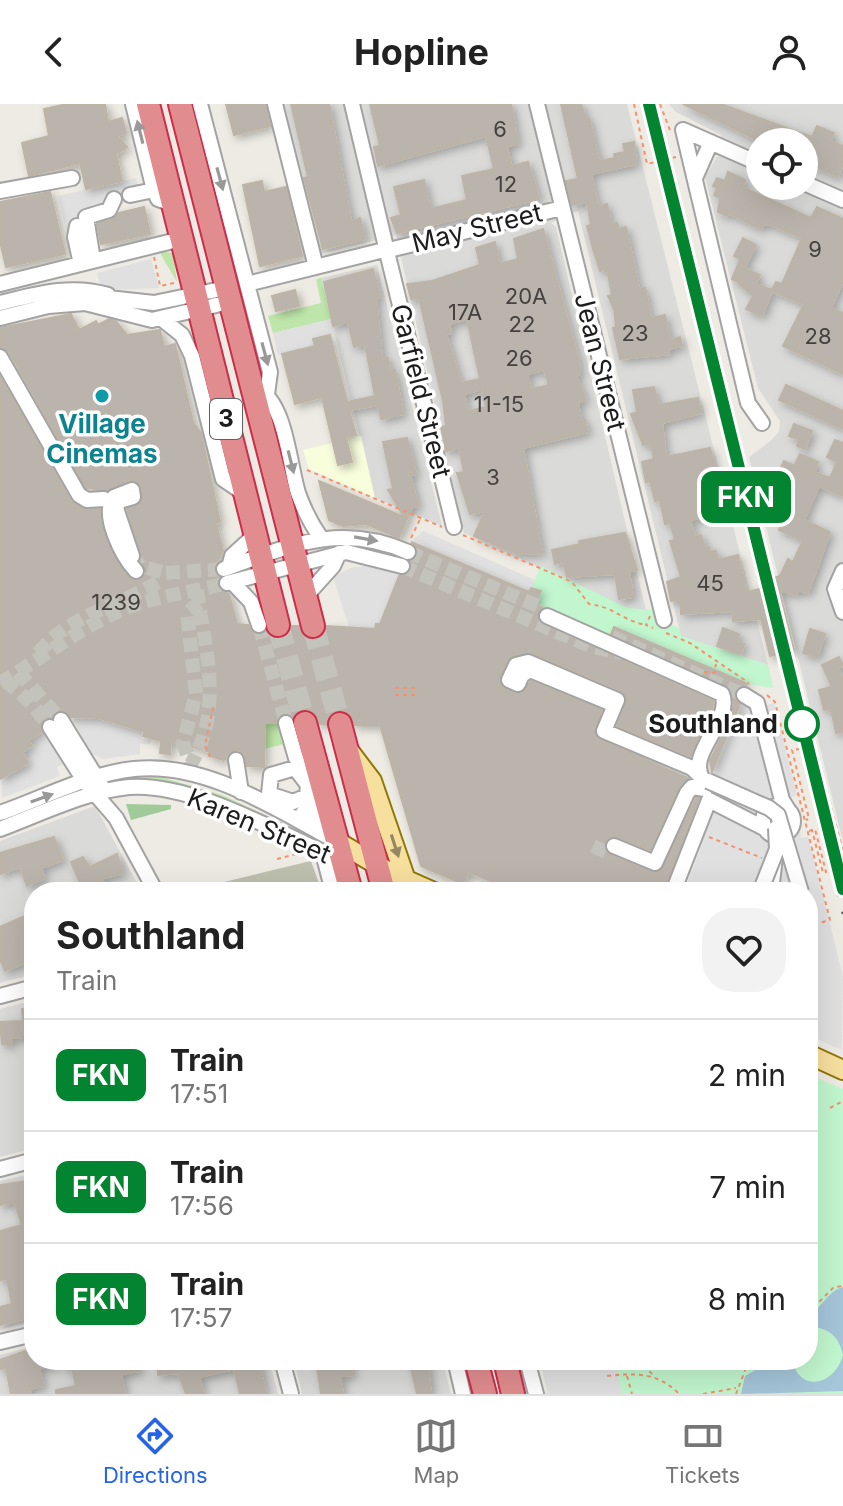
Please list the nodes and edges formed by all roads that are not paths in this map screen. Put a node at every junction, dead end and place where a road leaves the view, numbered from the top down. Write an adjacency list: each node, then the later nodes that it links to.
1 (133, 104): 13 (street, one-way to 1)
2 (148, 104): 18 (highway, 3)
3 (180, 104): 21 (highway, 3)
4 (200, 104): 23 (street, one-way to 23)
5 (275, 104): 25 (street)
6 (352, 104): 22 (street, Garfield Street)
7 (537, 104): 19 (street, Jean Street)
8 (711, 142): 9 (street); 11 (street); 11 (street)
9 (746, 158)
10 (72, 178): 14 (street)
11 (695, 178): 39 (street)
12 (818, 189): 17 (street)
13 (154, 190): 15 (street); 18 (street)
14 (0, 191)
15 (130, 195)
16 (114, 199): 24 (street)
17 (843, 200)
18 (172, 204): 20 (highway, 3)
19 (562, 208): 22 (street, May Street); 57 (street, Jean Street)
20 (181, 239): 24 (street); 28 (highway, 3)
21 (215, 245): 23 (street); 27 (highway, 3)
22 (387, 250): 25 (street, May Street); 46 (street, Garfield Street)
23 (241, 259): 27 (street)
24 (88, 260): 26 (street)
25 (316, 267): 27 (street, May Street)
26 (0, 284)
27 (234, 291): 28 (street, May Street); 32 (street); 35 (highway, 3)
28 (197, 302): 30 (street); 33 (street); 37 (highway, 3)
29 (0, 303): 30 (street)
30 (124, 307): 31 (street); 33 (street); 34 (street)
31 (0, 315)
32 (256, 318): 35 (street); 38 (street, one-way to 38)
33 (162, 319): 37 (street)
34 (0, 326)
35 (236, 332): 38 (highway, 3)
36 (0, 357): 44 (street)
37 (202, 360): 41 (highway, 3)
38 (259, 391): 40 (highway, 3); 43 (street, one-way to 43)
39 (762, 423)
40 (273, 478): 41 (highway); 45 (highway, 3)
41 (244, 490): 49 (highway, 3)
42 (132, 493): 51 (street)
43 (299, 494): 45 (street); 47 (street)
44 (103, 497)
45 (281, 510): 50 (highway, 3)
46 (451, 529)
47 (321, 538): 48 (street, one-way to 48); 50 (street)
48 (339, 553): 50 (street); 54 (street)
49 (260, 555): 50 (street); 53 (street); 53 (street); 58 (highway, 3)
50 (293, 556): 54 (highway, 3)
51 (134, 563)
52 (843, 571): 55 (street)
53 (228, 575): 58 (street)
54 (305, 597): 59 (highway, 3)
55 (843, 612)
56 (543, 614): 69 (street)
57 (656, 619)
58 (269, 625)
59 (313, 626)
60 (517, 675): 69 (street)
61 (747, 691): 68 (street)
62 (295, 723): 67 (highway)
63 (56, 724): 66 (street)
64 (343, 735): 81 (highway); 81 (main road, one-way to 81)
65 (236, 760): 70 (street)
66 (90, 780): 70 (street, Karen Street); 71 (street); 73 (street, Karen Street, one-way to 66)
67 (321, 780): 72 (street); 79 (highway)
68 (777, 780): 74 (street); 75 (street)
69 (706, 787): 75 (street); 77 (street); 78 (street); 87 (street, bridge); 90 (street, bridge)
70 (241, 792): 72 (street, Karen Street)
71 (101, 794): 76 (street, Karen Street); 79 (street, Karen Street); 82 (street)
72 (281, 812): 79 (street, Karen Street)
73 (0, 813)
74 (790, 813): 75 (street); 75 (street)
75 (769, 824): 80 (street)
76 (0, 829)
77 (699, 838): 85 (street); 86 (street)
78 (612, 850)
79 (335, 852): 81 (main road); 83 (street); 84 (highway)
80 (780, 861): 88 (street); 89 (street)
81 (387, 876)
82 (151, 882)
83 (334, 882)
84 (347, 882)
85 (678, 882)
86 (684, 882)
87 (764, 882)
88 (774, 882)
89 (779, 882)
90 (798, 882)
91 (24, 990): 92 (street)
92 (0, 996)
93 (818, 1059): 94 (main road)
94 (843, 1070)
95 (24, 1163): 96 (street)
96 (0, 1169)
97 (24, 1336): 98 (street)
98 (0, 1342)
99 (285, 1370): 104 (street)
100 (457, 1370): 105 (street)
101 (479, 1370): 106 (highway)
102 (507, 1370): 107 (highway)
103 (530, 1370): 108 (street)
104 (291, 1394)
105 (463, 1394)
106 (485, 1394)
107 (513, 1394)
108 (536, 1394)

